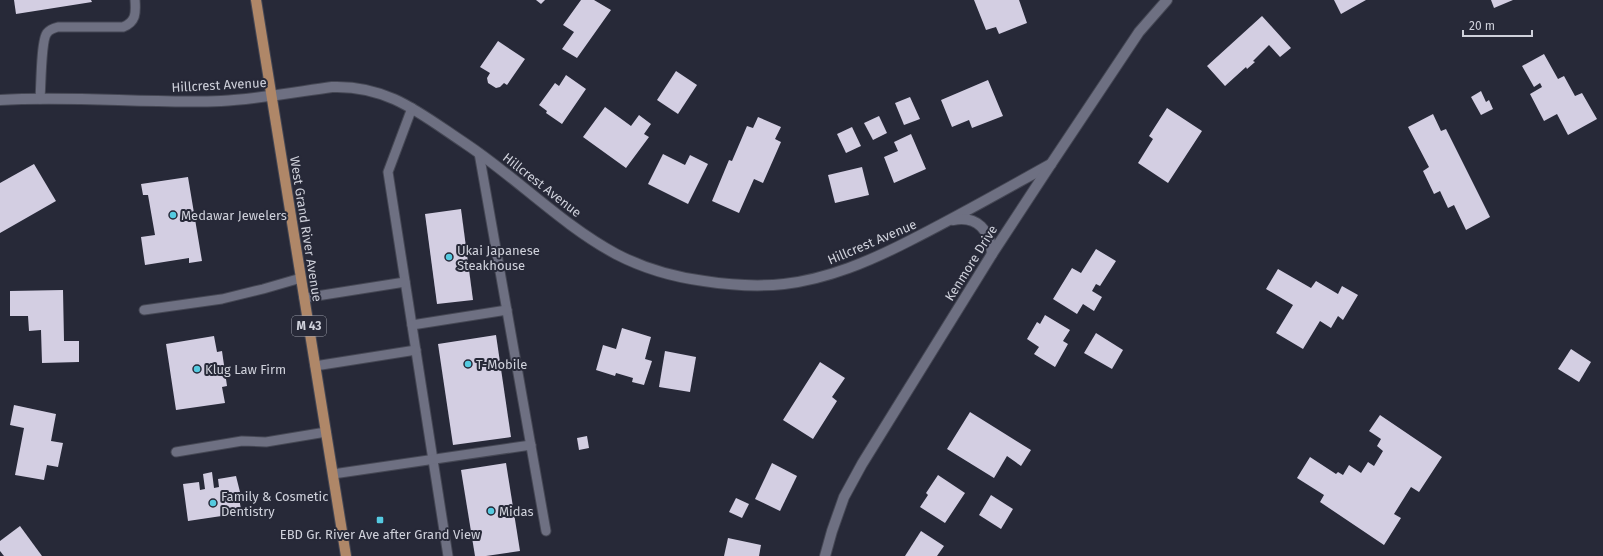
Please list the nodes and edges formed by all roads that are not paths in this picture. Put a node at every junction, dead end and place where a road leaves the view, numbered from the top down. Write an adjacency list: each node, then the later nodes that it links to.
1 (135, 0): 5 (lane)
2 (256, 0): 4 (main road, West Grand River Avenue / M 43)
3 (1167, 0): 9 (street, Kenmore Drive)
4 (271, 96): 5 (street, Hillcrest Avenue); 7 (street, Hillcrest Avenue); 12 (main road, West Grand River Avenue / M 43)
5 (40, 99): 6 (street, Hillcrest Avenue)
6 (0, 100)
7 (412, 108): 8 (street, Hillcrest Avenue); 13 (lane)
8 (479, 153): 10 (street, Hillcrest Avenue); 16 (lane)
9 (1051, 164): 10 (street, Hillcrest Avenue); 11 (street, Kenmore Drive)
10 (942, 225): 11 (street)
11 (992, 254): 28 (street, Kenmore Drive)
12 (301, 278): 14 (main road, West Grand River Avenue / M 43); 15 (lane)
13 (405, 282): 14 (lane); 17 (lane)
14 (304, 298): 19 (main road, West Grand River Avenue / M 43)
15 (144, 310)
16 (507, 310): 17 (lane); 21 (lane)
17 (412, 325): 18 (lane)
18 (416, 350): 19 (lane); 23 (lane)
19 (315, 366): 20 (main road, West Grand River Avenue / M 43)
20 (326, 432): 22 (lane); 24 (main road, West Grand River Avenue / M 43)
21 (531, 444): 23 (lane); 25 (lane)
22 (176, 452)
23 (433, 459): 24 (lane); 27 (lane)
24 (333, 474): 26 (main road, West Grand River Avenue / M 43)
25 (546, 531)
26 (346, 556)
27 (448, 556)
28 (825, 556)

